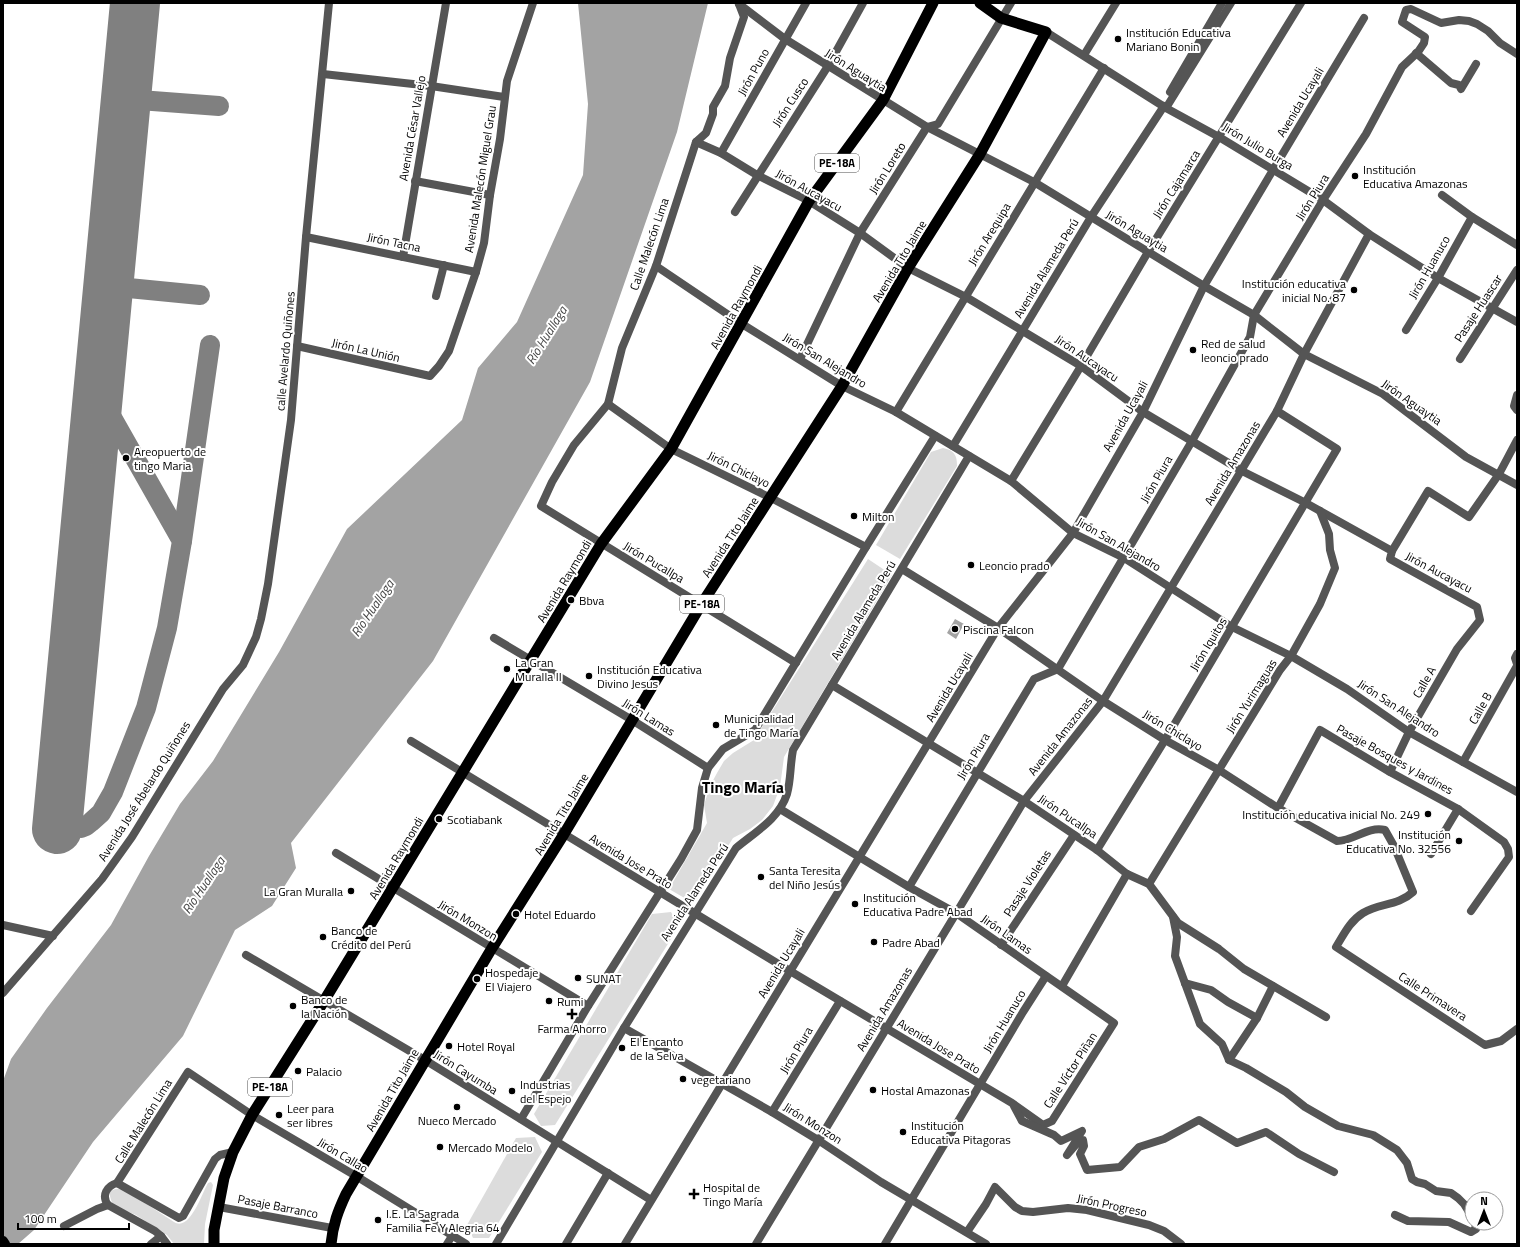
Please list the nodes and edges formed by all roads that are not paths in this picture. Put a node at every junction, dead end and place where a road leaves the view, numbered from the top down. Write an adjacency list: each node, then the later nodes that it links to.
1 (329, 3): 24 (street, calle Avelardo Quiñones)
2 (446, 3): 25 (street, Avenida César Vallejo)
3 (533, 3): 26 (street, Avenida Malecón Miguel Grau)
4 (806, 3): 17 (street, Jirón Puno)
5 (863, 3): 22 (street, Jirón Cusco)
6 (933, 3): 27 (highway, Avenida Raymondi / PE-18A)
7 (980, 3): 14 (highway, Jirón Julio Burga)
8 (1011, 3): 14 (street, Jirón Loreto)
9 (1116, 3): 20 (street)
10 (1222, 3): 28 (street, Avenida Alameda Perú)
11 (1230, 3): 28 (street, Avenida Alameda Perú)
12 (1301, 3): 30 (street, Jirón Cajamarca)
13 (739, 4): 17 (street, Jirón Aguaytia); 31 (street, Calle Malecón Lima)
14 (1001, 18): 16 (highway, Jirón Julio Burga); 29 (street, Jirón Loreto)
15 (1364, 18): 34 (street, Avenida Ucayali)
16 (1046, 32): 20 (street, Jirón Julio Burga); 33 (highway, Avenida Tito Jaime / PE-18A)
17 (785, 39): 22 (street, Jirón Aguaytia); 32 (street, Jirón Puno)
18 (1416, 53): 19 (street, Jirón Piura); 21 (street); 40 (street, Jirón Piura)
19 (1517, 54)
20 (1084, 56): 23 (street, Jirón Julio Burga)
21 (1476, 64)
22 (828, 66): 27 (street, Jirón Aguaytia); 35 (street, Jirón Cusco)
23 (1104, 68): 28 (street, Jirón Julio Burga); 37 (street, Jirón Arequipa)
24 (322, 74): 25 (street); 47 (street, calle Avelardo Quiñones)
25 (431, 86): 26 (street); 36 (street, Avenida César Vallejo)
26 (504, 97): 38 (street, Avenida Malecón Miguel Grau)
27 (883, 100): 29 (street, Jirón Aguaytia); 41 (highway, Avenida Raymondi / PE-18A)
28 (1164, 106): 30 (street, Jirón Julio Burga); 43 (street, Avenida Alameda Perú)
29 (927, 127): 33 (street, Jirón Aguaytia); 45 (street, Jirón Loreto)
30 (1219, 137): 34 (street, Jirón Julio Burga); 49 (street, Jirón Cajamarca)
31 (696, 142): 32 (street, Jirón Aucayacu); 52 (street, Calle Malecón Lima)
32 (721, 153): 35 (street, Jirón Aucayacu)
33 (980, 154): 37 (street, Jirón Aguaytia); 53 (highway, Avenida Tito Jaime / PE-18A)
34 (1273, 170): 40 (street, Jirón Julio Burga); 57 (street, Avenida Ucayali)
35 (757, 176): 41 (street, Jirón Aucayacu); 42 (street, Jirón Cusco)
36 (415, 181): 38 (street); 50 (street, Avenida César Vallejo)
37 (1034, 182): 43 (street, Jirón Aguaytia); 59 (street, Jirón Arequipa)
38 (490, 195): 55 (street, Avenida Malecón Miguel Grau)
39 (1442, 195): 44 (street)
40 (1323, 200): 46 (street, Jirón Julio Burga); 61 (street, Jirón Piura)
41 (808, 201): 45 (street, Jirón Aucayacu); 63 (highway, Avenida Raymondi / PE-18A)
42 (735, 212)
43 (1090, 217): 49 (street, Jirón Aguaytia); 65 (street, Avenida Alameda Perú)
44 (1472, 217): 48 (street); 56 (street, Jirón Huanuco)
45 (860, 233): 53 (street, Jirón Aucayacu); 68 (street, Jirón Loreto)
46 (1369, 234): 56 (street, Jirón Julio Burga); 67 (street, Avenida Amazonas)
47 (306, 237): 50 (street, Jirón Tacna); 66 (street, calle Avelardo Quiñones)
48 (1517, 246)
49 (1148, 252): 57 (street, Jirón Aguaytia); 70 (street, Jirón Cajamarca)
50 (403, 257): 51 (street, Jirón Tacna)
51 (444, 265): 55 (street, Jirón Tacna); 58 (street)
52 (656, 266): 63 (street, Jirón San Alejandro); 74 (street, Calle Malecón Lima)
53 (908, 268): 59 (street, Jirón Aucayacu); 72 (highway, Avenida Tito Jaime / PE-18A)
54 (1517, 270): 60 (street, Pasaje Huascar)
55 (476, 272): 71 (street, Avenida Malecón Miguel Grau)
56 (1438, 278): 60 (street, Jirón Julio Burga); 64 (street, Jirón Huanuco)
57 (1204, 286): 61 (street, Jirón Aguaytia); 78 (street, Avenida Ucayali)
58 (436, 296)
59 (966, 297): 65 (street, Jirón Aucayacu); 77 (street, Jirón Arequipa)
60 (1493, 309): 62 (street, Jirón Julio Burga); 69 (street, Pasaje Huascar)
61 (1254, 315): 67 (street, Jirón Aguaytia); 81 (street, Jirón Piura)
62 (1517, 322)
63 (742, 324): 68 (street, Jirón San Alejandro); 83 (highway, Avenida Raymondi / PE-18A)
64 (1406, 330)
65 (1022, 331): 70 (street, Jirón Aucayacu); 82 (street, Avenida Alameda Perú)
66 (297, 346): 71 (street, Jirón La Unión); 112 (street, calle Avelardo Quiñones)
67 (1304, 354): 76 (street, Avenida Amazonas); 86 (street, Jirón Aguaytia)
68 (800, 359): 72 (street, Jirón San Alejandro)
69 (1460, 359)
70 (1081, 366): 78 (street, Jirón Aucayacu); 87 (street, Jirón Cajamarca)
71 (430, 376)
72 (842, 386): 77 (street, Jirón San Alejandro); 89 (highway, Avenida Tito Jaime / PE-18A)
73 (1517, 395): 75 (street)
74 (608, 404): 83 (street, Jirón Chiclayo); 91 (street, Calle Malecón Lima)
75 (1517, 410)
76 (1277, 411): 85 (street, Avenida Amazonas); 90 (street, Jirón Iquitos)
77 (896, 412): 79 (street, Jirón San Alejandro)
78 (1143, 412): 81 (street, Jirón Aucayacu); 93 (street, Avenida Ucayali)
79 (935, 436): 82 (street, Jirón San Alejandro); 95 (street)
80 (1517, 440): 86 (street)
81 (1192, 441): 85 (street, Jirón Aucayacu); 97 (street, Jirón Piura)
82 (953, 446): 84 (street, Jirón San Alejandro)
83 (671, 449): 89 (street, Jirón Chiclayo); 94 (highway, Avenida Raymondi / PE-18A)
84 (969, 456): 87 (street, Jirón San Alejandro); 98 (street, Avenida Alameda Perú)
85 (1242, 472): 90 (street, Jirón Aucayacu); 99 (street, Avenida Amazonas)
86 (1499, 474): 88 (street, Jirón Aguaytia); 96 (street)
87 (1011, 481): 93 (street, Jirón San Alejandro)
88 (1517, 485)
89 (771, 498): 95 (street, Jirón Chiclayo); 100 (highway, Avenida Tito Jaime / PE-18A)
90 (1304, 502): 92 (street, Jirón Aucayacu); 102 (street, Jirón Iquitos)
91 (541, 506): 94 (street, Jirón Pucallpa)
92 (1320, 511): 96 (street, Jirón Aucayacu); 106 (street, Jirón Yurimaguas)
93 (1073, 533): 97 (street, Jirón San Alejandro); 103 (street, Avenida Ucayali)
94 (601, 544): 100 (street, Jirón Pucallpa); 107 (highway, Avenida Raymondi / PE-18A)
95 (866, 547): 108 (street)
96 (1392, 551): 101 (street, Jirón Aucayacu)
97 (1124, 558): 99 (street, Jirón San Alejandro); 110 (street, Jirón Piura)
98 (902, 569): 103 (street, Jirón Chiclayo); 111 (street, Avenida Alameda Perú)
99 (1171, 588): 102 (street, Jirón San Alejandro); 113 (street, Avenida Amazonas)
100 (701, 605): 108 (street, Jirón Pucallpa); 114 (highway, Avenida Tito Jaime / PE-18A)
101 (1477, 607): 115 (street, Calle A)
102 (1232, 627): 106 (street, Jirón San Alejandro); 116 (street, Jirón Iquitos)
103 (998, 628): 110 (street, Jirón Chiclayo); 118 (street, Avenida Ucayali)
104 (494, 638): 107 (street, Jirón Lamas)
105 (1517, 654): 109 (street, Calle B)
106 (1291, 656): 115 (street, Jirón San Alejandro); 121 (street, Jirón Yurimaguas)
107 (531, 660): 114 (street, Jirón Lamas); 123 (highway, Avenida Raymondi / PE-18A)
108 (796, 663): 120 (street)
109 (1517, 665): 119 (street, Calle B)
110 (1058, 669): 113 (street, Jirón Chiclayo); 124 (street, Jirón Piura)
111 (832, 685): 118 (street, Jirón Pucallpa); 128 (street, Avenida Alameda Perú)
112 (223, 689): 146 (street, Avenida José Abelardo Quiñones)
113 (1103, 700): 116 (street, Jirón Chiclayo); 126 (street, Avenida Amazonas)
114 (632, 720): 120 (street, Jirón Lamas); 130 (highway, Avenida Tito Jaime / PE-18A)
115 (1409, 732): 119 (street, Jirón San Alejandro); 122 (street, Calle A)
116 (1165, 740): 121 (street, Jirón Chiclayo); 132 (street, Jirón Iquitos)
117 (411, 742): 123 (street, Avenida Jose Prato)
118 (928, 744): 124 (street, Jirón Pucallpa); 135 (street, Avenida Ucayali)
119 (1463, 762): 125 (street, Jirón San Alejandro)
120 (708, 768): 140 (street)
121 (1219, 770): 127 (street, Jirón Chiclayo); 137 (street, Jirón Yurimaguas)
122 (1390, 772): 127 (street, Pasaje Bosques y Jardines); 129 (street, Pasaje Bosques y Jardines)
123 (463, 773): 130 (street, Avenida Jose Prato); 139 (highway, Avenida Raymondi / PE-18A)
124 (977, 773): 126 (street, Jirón Pucallpa); 138 (street, Jirón Piura)
125 (1517, 792)
126 (1024, 801): 131 (street, Jirón Pucallpa); 143 (street, Avenida Amazonas)
127 (1278, 808): 148 (street, Jirón Chiclayo)
128 (780, 809): 135 (street, Jirón Lamas); 142 (street, Avenida Alameda Perú)
129 (1458, 809): 134 (street); 141 (street, Pasaje Bosques y Jardines)
130 (564, 834): 140 (street, Avenida Jose Prato); 149 (highway, Avenida Tito Jaime / PE-18A)
131 (1074, 835): 132 (street, Jirón Pucallpa); 147 (street, Pasaje Violetas)
132 (1097, 850): 136 (street, Jirón Pucallpa)
133 (336, 853): 139 (street, Jirón Monzon)
134 (1431, 854)
135 (859, 858): 138 (street, Jirón Lamas); 151 (street, Avenida Ucayali)
136 (1127, 874): 137 (street, Jirón Pucallpa); 154 (street)
137 (1149, 884): 144 (street, Jirón Pucallpa)
138 (909, 887): 143 (street, Jirón Lamas)
139 (393, 888): 149 (street, Jirón Monzon); 157 (highway, Avenida Raymondi / PE-18A)
140 (659, 892): 142 (street, Avenida Jose Prato); 159 (street)
141 (1471, 911)
142 (694, 913): 151 (street, Avenida Jose Prato); 163 (street, Avenida Alameda Perú)
143 (956, 913): 147 (street, Jirón Lamas); 164 (street, Avenida Amazonas)
144 (1173, 914): 153 (street); 155 (street, Jirón Pucallpa)
145 (3, 925): 146 (street)
146 (53, 936): 156 (street, Avenida José Abelardo Quiñones)
147 (1001, 945): 152 (street, Jirón Lamas)
148 (1336, 947): 165 (street, Calle Primavera)
149 (492, 948): 159 (street, Jirón Monzon); 166 (highway, Avenida Tito Jaime / PE-18A)
150 (246, 955): 157 (street, Jirón Cayumba)
151 (790, 971): 158 (street, Avenida Jose Prato); 169 (street, Avenida Ucayali)
152 (1046, 976): 154 (street, Jirón Lamas); 170 (street, Jirón Huanuco)
153 (1185, 983): 161 (street); 167 (street)
154 (1062, 986): 162 (street, Jirón Lamas)
155 (1273, 986): 160 (street, Jirón Pucallpa); 161 (street)
156 (3, 993)
157 (324, 1001): 166 (street, Jirón Cayumba); 173 (highway, Avenida Raymondi / PE-18A)
158 (840, 1001): 164 (street, Avenida Jose Prato); 172 (street, Jirón Piura)
159 (588, 1006): 174 (street)
160 (1326, 1017)
161 (1257, 1018): 167 (street)
162 (1114, 1023): 175 (street, Calle Víctor Piñan)
163 (624, 1028): 169 (street, Jirón Monzon); 177 (street, Avenida Alameda Perú)
164 (886, 1028): 170 (street, Avenida Jose Prato); 176 (street, Avenida Amazonas)
165 (1517, 1029)
166 (425, 1060): 174 (street, Jirón Cayumba); 181 (highway, Avenida Tito Jaime / PE-18A)
167 (1229, 1060): 185 (street)
168 (188, 1072): 173 (street, Jirón Callao); 182 (street, Calle Malecón Lima)
169 (722, 1083): 172 (street, Jirón Monzon); 183 (street, Avenida Ucayali)
170 (981, 1084): 171 (street, Avenida Jose Prato); 184 (street, Jirón Huanuco)
171 (1012, 1103): 175 (street, Avenida Jose Prato); 179 (street)
172 (772, 1112): 176 (street, Jirón Monzon)
173 (252, 1115): 178 (highway, Avenida Raymondi / PE-18A); 181 (street, Jirón Callao)
174 (521, 1120): 177 (street, Jirón Cayumba)
175 (1043, 1125)
176 (818, 1140): 184 (street, Jirón Monzon); 206 (street, Avenida Amazonas)
177 (556, 1141): 180 (street, Jirón Cayumba); 203 (street, Avenida Alameda Perú)
178 (233, 1152): 182 (street); 187 (highway, Avenida Raymondi / PE-18A)
179 (1334, 1172)
180 (608, 1173): 183 (street, Jirón Cayumba); 204 (street)
181 (356, 1176): 190 (highway, PE-18A); 194 (street, Jirón Callao)
182 (117, 1182): 186 (street, Calle Malecón Lima)
183 (651, 1200): 205 (street, Avenida Ucayali)
184 (911, 1200): 192 (street, Jirón Monzon); 207 (street, Jirón Huanuco)
185 (1464, 1204)
186 (108, 1205): 189 (street); 193 (street)
187 (219, 1206): 190 (street, Pasaje Barranco); 199 (highway, PE-18A)
188 (1395, 1215): 191 (street)
189 (64, 1226)
190 (332, 1228): 200 (highway, PE-18A)
191 (1464, 1229)
192 (967, 1232): 208 (street, Jirón Monzon); 209 (street, Jirón Progreso)
193 (161, 1236): 197 (street); 198 (street)
194 (452, 1236): 201 (street); 202 (street, Jirón Callao)
195 (3, 1242): 196 (main road)
196 (5, 1244)
197 (151, 1244)
198 (167, 1244)
199 (214, 1244)
200 (331, 1244)
201 (447, 1244)
202 (466, 1244)
203 (496, 1244)
204 (566, 1244)
205 (625, 1244)
206 (756, 1244)
207 (885, 1244)
208 (986, 1244)
209 (1181, 1244)

